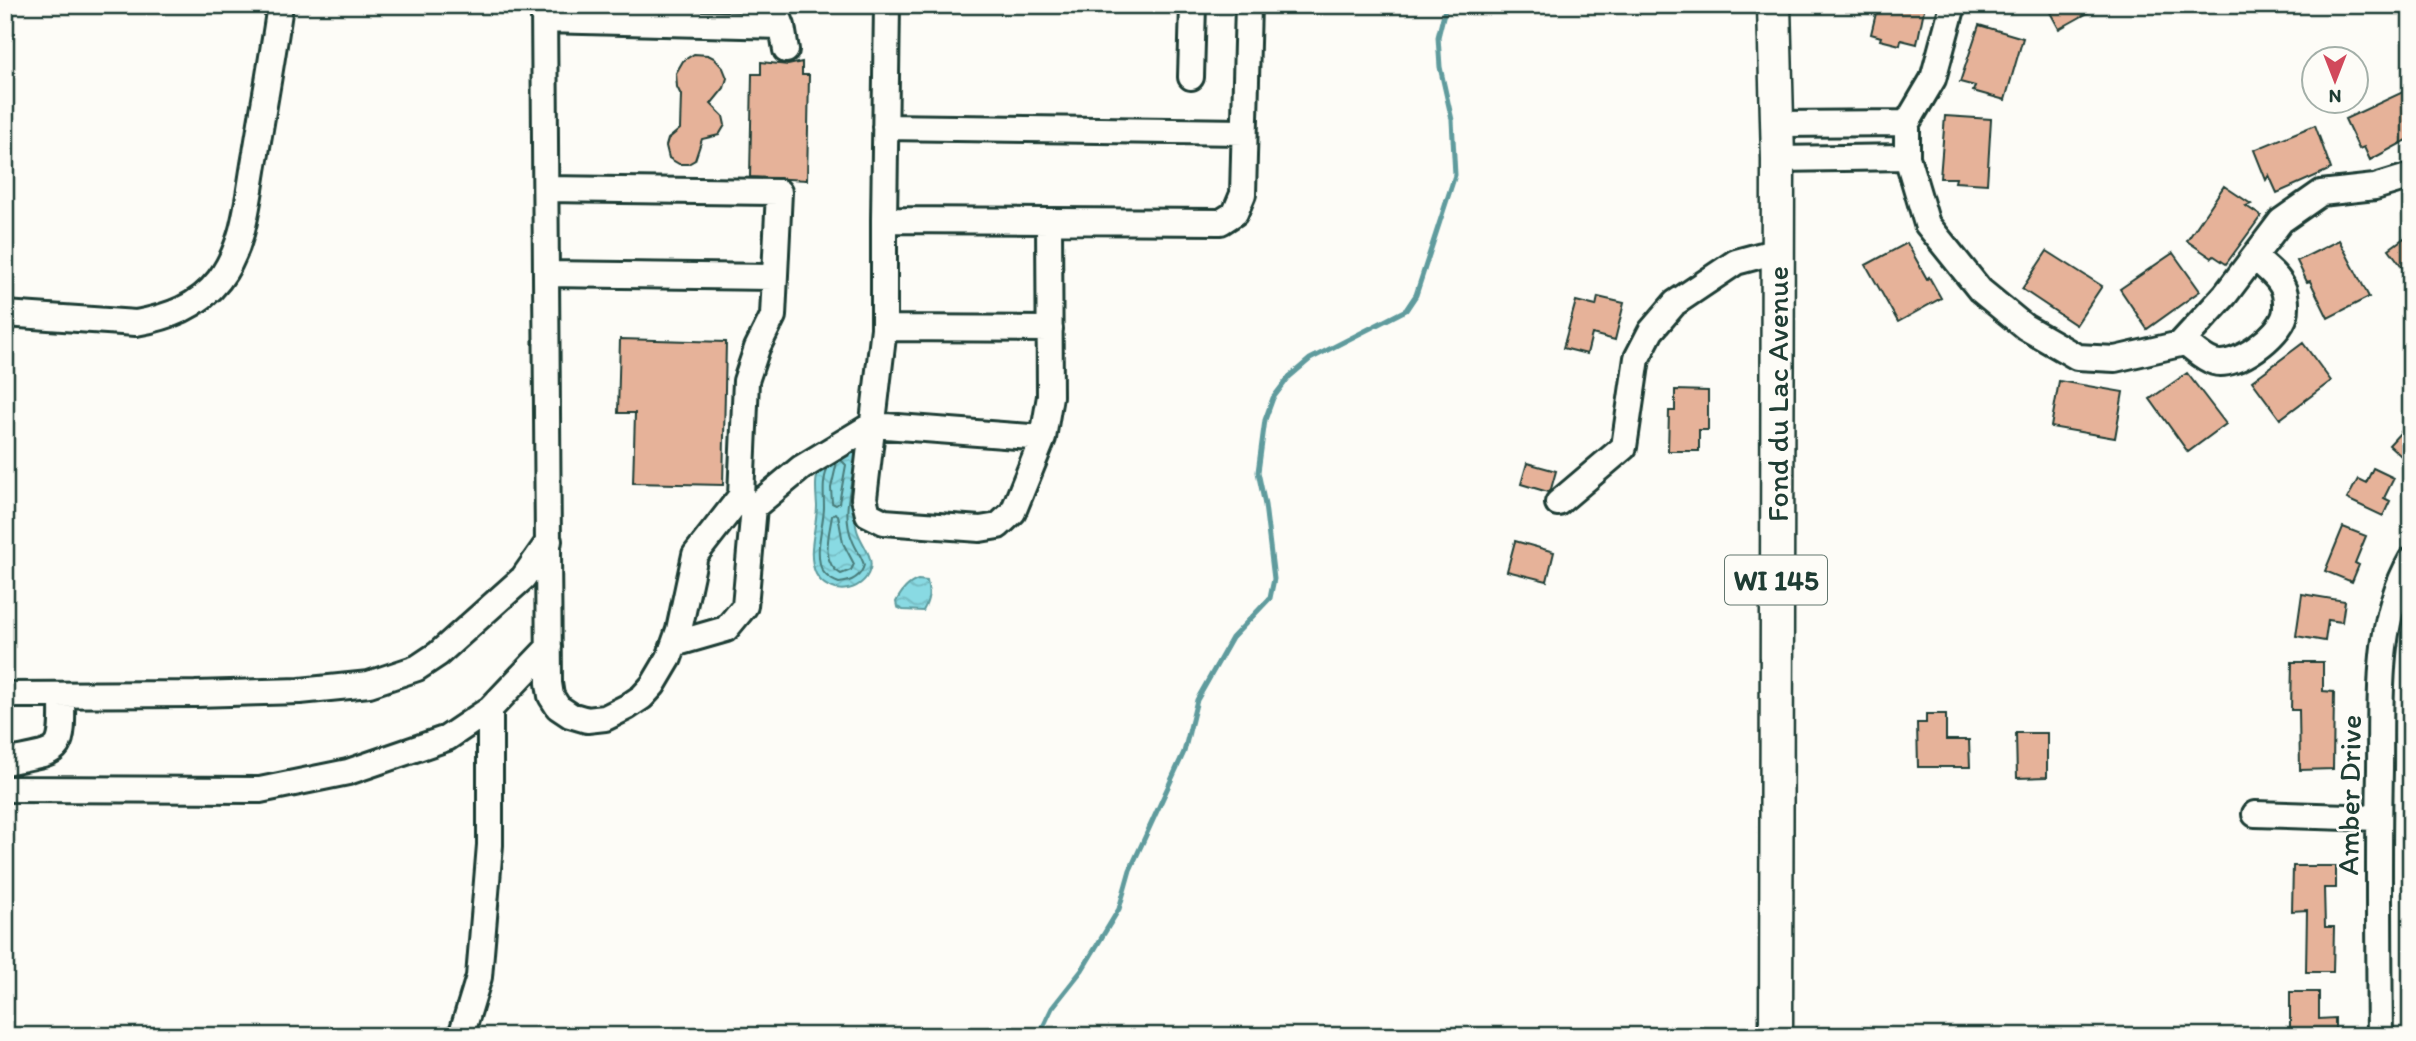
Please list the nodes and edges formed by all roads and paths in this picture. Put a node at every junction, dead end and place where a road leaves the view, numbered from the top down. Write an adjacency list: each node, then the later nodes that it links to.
1 (280, 5): 24 (street)
2 (887, 5): 12 (street)
3 (1193, 5): 9 (street)
4 (1248, 5): 13 (street)
5 (1774, 5): 11 (main road, Fond du Lac Avenue / WI 145)
6 (1953, 5): 10 (street)
7 (544, 13): 8 (street); 17 (street)
8 (781, 27)
9 (1191, 77)
10 (1907, 123): 11 (street); 14 (street)
11 (1777, 124): 15 (main road, Fond du Lac Avenue / WI 145)
12 (885, 127): 13 (street); 18 (street)
13 (1244, 132): 19 (street)
14 (1907, 157): 15 (street); 27 (street)
15 (1777, 159): 20 (main road, Fond du Lac Avenue / WI 145)
16 (2411, 176): 21 (street)
17 (546, 189): 22 (street); 23 (street)
18 (884, 220): 19 (street); 25 (street)
19 (1049, 221): 26 (street)
20 (1777, 251): 30 (street); 43 (main road, Fond du Lac Avenue / WI 145)
21 (2254, 257): 27 (street); 27 (street)
22 (547, 274): 23 (street); 31 (street)
23 (774, 277): 33 (street)
24 (5, 314)
25 (884, 328): 26 (street); 28 (street)
26 (1050, 329): 29 (street)
27 (2183, 341)
28 (873, 425): 29 (street); 29 (street); 33 (street)
29 (1043, 438)
30 (1558, 503)
31 (549, 541): 34 (street); 36 (street)
32 (2411, 560): 41 (street, Amber Drive)
33 (674, 644): 34 (street)
34 (549, 647): 37 (street)
35 (5, 695): 36 (street)
36 (62, 696): 38 (street)
37 (489, 709): 39 (street); 42 (street)
38 (5, 762)
39 (5, 789)
40 (2255, 814): 41 (street)
41 (2379, 818): 44 (street, Amber Drive)
42 (461, 1036)
43 (1776, 1036)
44 (2380, 1036)

